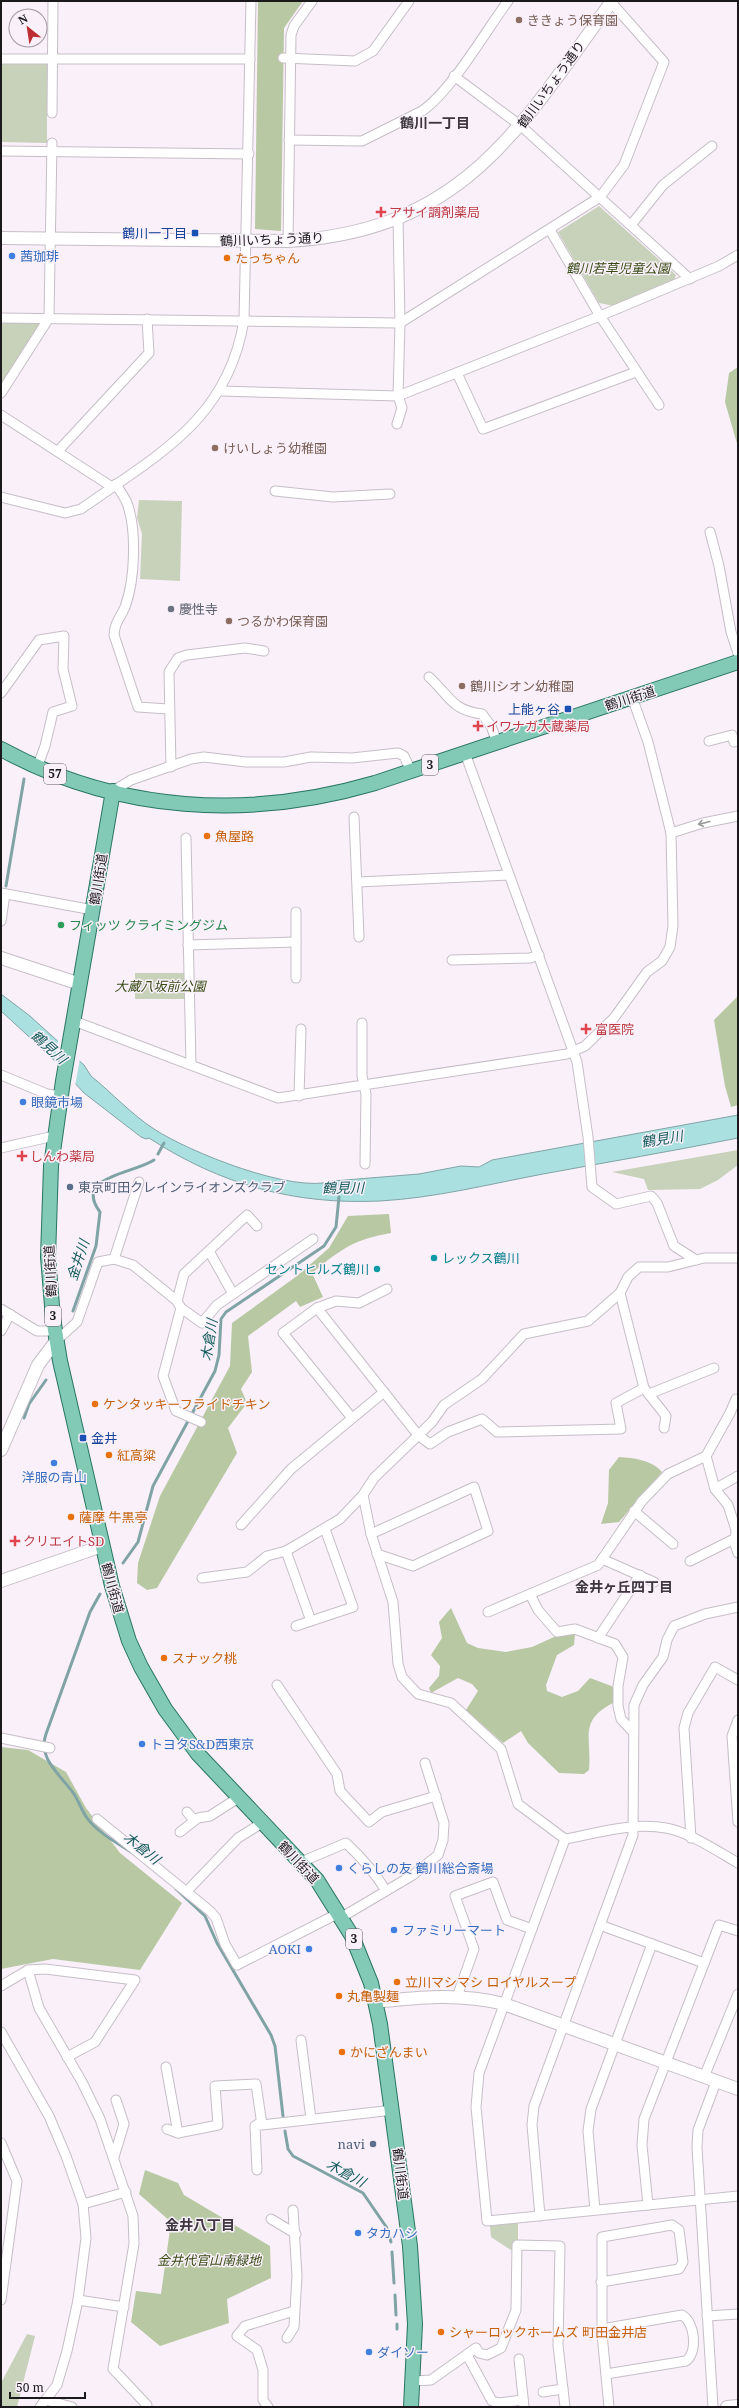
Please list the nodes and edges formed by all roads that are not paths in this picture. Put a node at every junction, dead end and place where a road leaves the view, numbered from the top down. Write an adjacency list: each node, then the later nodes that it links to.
1 (53, 1): 10 (street)
2 (251, 1): 8 (street)
3 (312, 1): 9 (street)
4 (409, 1): 9 (street)
5 (611, 1): 13 (street, 鶴川いちょう通り); 19 (street)
6 (505, 2): 11 (street)
7 (1, 59): 10 (street)
8 (250, 59): 10 (street); 18 (street)
9 (287, 59): 14 (street)
10 (52, 60): 12 (street)
11 (454, 76): 13 (street); 14 (street)
12 (52, 112)
13 (521, 126): 19 (street); 20 (street, 鶴川いちょう通り)
14 (289, 140): 26 (street)
15 (712, 146): 21 (street)
16 (52, 147): 17 (street); 18 (street); 24 (street)
17 (1, 151)
18 (249, 154): 25 (street)
19 (600, 197): 21 (street); 22 (street)
20 (398, 218): 26 (street, 鶴川いちょう通り); 34 (street)
21 (631, 225): 28 (street)
22 (550, 230): 29 (street); 34 (street)
23 (1, 238): 24 (street, 鶴川いちょう通り)
24 (50, 238): 25 (street, 鶴川いちょう通り); 31 (street)
25 (247, 241): 26 (street, 鶴川いちょう通り); 33 (street)
26 (288, 241)
27 (738, 255): 28 (street)
28 (690, 278): 29 (street)
29 (600, 316): 35 (street); 36 (street)
30 (1, 318): 31 (street)
31 (49, 318): 32 (street); 38 (street)
32 (147, 319): 33 (street); 43 (street)
33 (244, 320): 34 (street); 37 (street)
34 (400, 323): 39 (street)
35 (636, 372): 36 (street); 40 (street)
36 (457, 373): 39 (street)
37 (220, 391): 39 (street); 44 (street)
38 (1, 393)
39 (398, 396): 42 (street)
40 (658, 405)
41 (1, 415): 43 (street)
42 (397, 424)
43 (58, 451): 44 (street)
44 (114, 485): 47 (street); 55 (street)
45 (275, 491): 46 (street)
46 (390, 494)
47 (1, 497)
48 (710, 532): 50 (street)
49 (264, 651): 55 (street)
50 (738, 653)
51 (738, 662): 54 (main road, 鶴川街道 / 3)
52 (430, 677): 58 (street)
53 (1, 693): 62 (street)
54 (632, 697): 58 (main road, 鶴川街道 / 3); 67 (street)
55 (168, 709): 61 (street)
56 (710, 741): 57 (street)
57 (738, 741)
58 (497, 742): 60 (main road, 鶴川街道 / 3)
59 (1, 748): 62 (main road, 57)
60 (465, 753): 63 (main road, 鶴川街道 / 3); 69 (street)
61 (171, 767): 63 (street); 64 (street)
62 (37, 768): 64 (main road, 57)
63 (411, 771): 64 (main road, 鶴川街道 / 3)
64 (113, 791): 72 (main road, 鶴川街道 / 3)
65 (738, 816): 67 (street, one-way to 67)
66 (354, 817): 70 (street)
67 (671, 834): 86 (street)
68 (186, 838): 77 (street)
69 (509, 875): 70 (street); 78 (street)
70 (358, 882): 75 (street)
71 (3, 893): 72 (street); 74 (street)
72 (93, 910): 82 (main road, 鶴川街道 / 3)
73 (296, 912): 76 (street)
74 (1, 921)
75 (359, 937)
76 (296, 942): 77 (street); 81 (street)
77 (188, 945): 87 (street)
78 (539, 956): 80 (street); 86 (street)
79 (1, 958): 82 (street)
80 (452, 960)
81 (296, 978)
82 (80, 984): 83 (main road, 鶴川街道 / 3)
83 (74, 1021): 87 (street); 90 (main road, 鶴川街道 / 3)
84 (362, 1023): 89 (street)
85 (301, 1030): 91 (street)
86 (574, 1052): 89 (street); 101 (street)
87 (192, 1064): 91 (street)
88 (1, 1075): 90 (street)
89 (364, 1086): 91 (street); 94 (street)
90 (61, 1096): 92 (main road, 鶴川街道 / 3)
91 (299, 1096)
92 (54, 1136): 93 (street); 110 (main road, 鶴川街道 / 3)
93 (1, 1148)
94 (365, 1164)
95 (139, 1182): 100 (street)
96 (257, 1226): 98 (street)
97 (314, 1239): 104 (street)
98 (209, 1251): 104 (street); 105 (street)
99 (738, 1258): 101 (street)
100 (114, 1259): 105 (street); 110 (street)
101 (696, 1260): 103 (street)
102 (387, 1288): 106 (street)
103 (620, 1292): 112 (street); 118 (street)
104 (233, 1294): 105 (street)
105 (179, 1304): 116 (street)
106 (317, 1308): 113 (street); 115 (street)
107 (1, 1309): 108 (street)
108 (10, 1314): 109 (street); 110 (street)
109 (1, 1331)
110 (56, 1336): 119 (street); 130 (main road, 鶴川街道 / 3)
111 (714, 1368): 112 (street)
112 (647, 1391): 117 (street); 118 (street)
113 (384, 1392): 115 (street); 118 (street)
114 (736, 1399): 120 (street)
115 (352, 1418): 125 (street)
116 (198, 1421)
117 (664, 1428)
118 (418, 1435): 123 (street)
119 (1, 1449)
120 (706, 1456): 122 (street); 124 (street)
121 (738, 1476): 122 (street)
122 (715, 1489): 128 (street)
123 (363, 1495): 126 (street); 127 (street)
124 (634, 1511): 129 (street); 134 (street)
125 (241, 1526)
126 (325, 1529): 131 (street); 143 (street)
127 (371, 1534): 133 (street); 133 (street)
128 (736, 1538): 132 (street); 135 (street)
129 (673, 1544)
130 (102, 1546): 138 (street); 154 (main road, 鶴川街道 / 3)
131 (286, 1551): 137 (street); 143 (street)
132 (738, 1553)
133 (377, 1554): 163 (street)
134 (602, 1558): 136 (street); 140 (street)
135 (690, 1561)
136 (640, 1575): 139 (street); 145 (street)
137 (202, 1578)
138 (1, 1581)
139 (654, 1582)
140 (530, 1594): 142 (street); 145 (street)
141 (738, 1607): 149 (street)
142 (488, 1612)
143 (311, 1621): 144 (street)
144 (296, 1626)
145 (598, 1638): 149 (street)
146 (738, 1680): 162 (street)
147 (277, 1685): 153 (street)
148 (738, 1720): 158 (street)
149 (633, 1732): 160 (street)
150 (1, 1738): 151 (street)
151 (50, 1748)
152 (425, 1763): 153 (street)
153 (436, 1796): 167 (street)
154 (238, 1798): 157 (street); 159 (main road, 鶴川街道 / 3)
155 (188, 1812): 157 (street)
156 (97, 1818): 166 (street)
157 (194, 1820): 161 (street)
158 (738, 1822)
159 (262, 1823): 164 (main road, 鶴川街道 / 3); 166 (street)
160 (634, 1825): 162 (street); 163 (street); 169 (street)
161 (180, 1832)
162 (691, 1838): 165 (street)
163 (565, 1839): 170 (street)
164 (301, 1862): 167 (street); 168 (main road, 鶴川街道 / 3)
165 (738, 1863)
166 (187, 1891): 168 (street)
167 (386, 1891): 168 (street)
168 (340, 1915): 178 (main road, 鶴川街道 / 3)
169 (600, 1925): 172 (street); 180 (street)
170 (532, 1929): 177 (street); 179 (street)
171 (738, 1931): 173 (street)
172 (652, 1944): 173 (street); 183 (street)
173 (704, 1963): 185 (street)
174 (28, 1970): 175 (street); 184 (street); 184 (street)
175 (1, 1986)
176 (738, 1994): 187 (street)
177 (457, 1997): 178 (street); 179 (street)
178 (376, 2002): 191 (main road, 鶴川街道 / 3)
179 (504, 2004): 180 (street); 206 (street)
180 (563, 2025): 183 (street); 206 (street)
181 (1, 2032): 202 (street)
182 (301, 2040): 192 (street)
183 (615, 2044): 185 (street); 205 (street)
184 (67, 2057): 197 (street)
185 (665, 2063): 187 (street); 203 (street)
186 (166, 2067): 195 (street)
187 (704, 2077): 188 (street)
188 (716, 2082): 189 (street); 201 (street)
189 (738, 2089)
190 (116, 2100): 197 (street)
191 (393, 2110): 192 (street); 222 (main road, 鶴川街道 / 3)
192 (311, 2119): 193 (street)
193 (261, 2122): 195 (street); 198 (street)
194 (167, 2129): 195 (street)
195 (178, 2133)
196 (1, 2143): 209 (street)
197 (114, 2157): 199 (street)
198 (257, 2170)
199 (126, 2192): 202 (street); 213 (street)
200 (738, 2196): 201 (street)
201 (701, 2200): 203 (street); 216 (street)
202 (82, 2204): 212 (street)
203 (648, 2205): 205 (street)
204 (293, 2210): 208 (street)
205 (595, 2210): 206 (street)
206 (540, 2216)
207 (272, 2219): 208 (street)
208 (296, 2234): 214 (street)
209 (3, 2273): 211 (street)
210 (601, 2282): 210 (street); 217 (street)
211 (1, 2300)
212 (78, 2300): 213 (street); 225 (street)
213 (124, 2307): 231 (street)
214 (294, 2311): 218 (street); 232 (street)
215 (738, 2314): 216 (street)
216 (707, 2316): 236 (street)
217 (602, 2329): 221 (street); 221 (street)
218 (287, 2338)
219 (467, 2354): 222 (street); 223 (street); 227 (street)
220 (519, 2360): 226 (street)
221 (606, 2374): 235 (street)
222 (414, 2381): 233 (main road, 鶴川街道 / 3)
223 (563, 2389): 224 (street); 234 (street)
224 (543, 2392)
225 (46, 2400): 229 (street); 230 (street)
226 (524, 2404): 227 (street)
227 (500, 2405)
228 (738, 2406): 237 (street)
229 (40, 2407)
230 (72, 2407)
231 (146, 2407)
232 (268, 2407)
233 (411, 2407)
234 (564, 2407)
235 (609, 2407)
236 (713, 2407)
237 (727, 2407)

